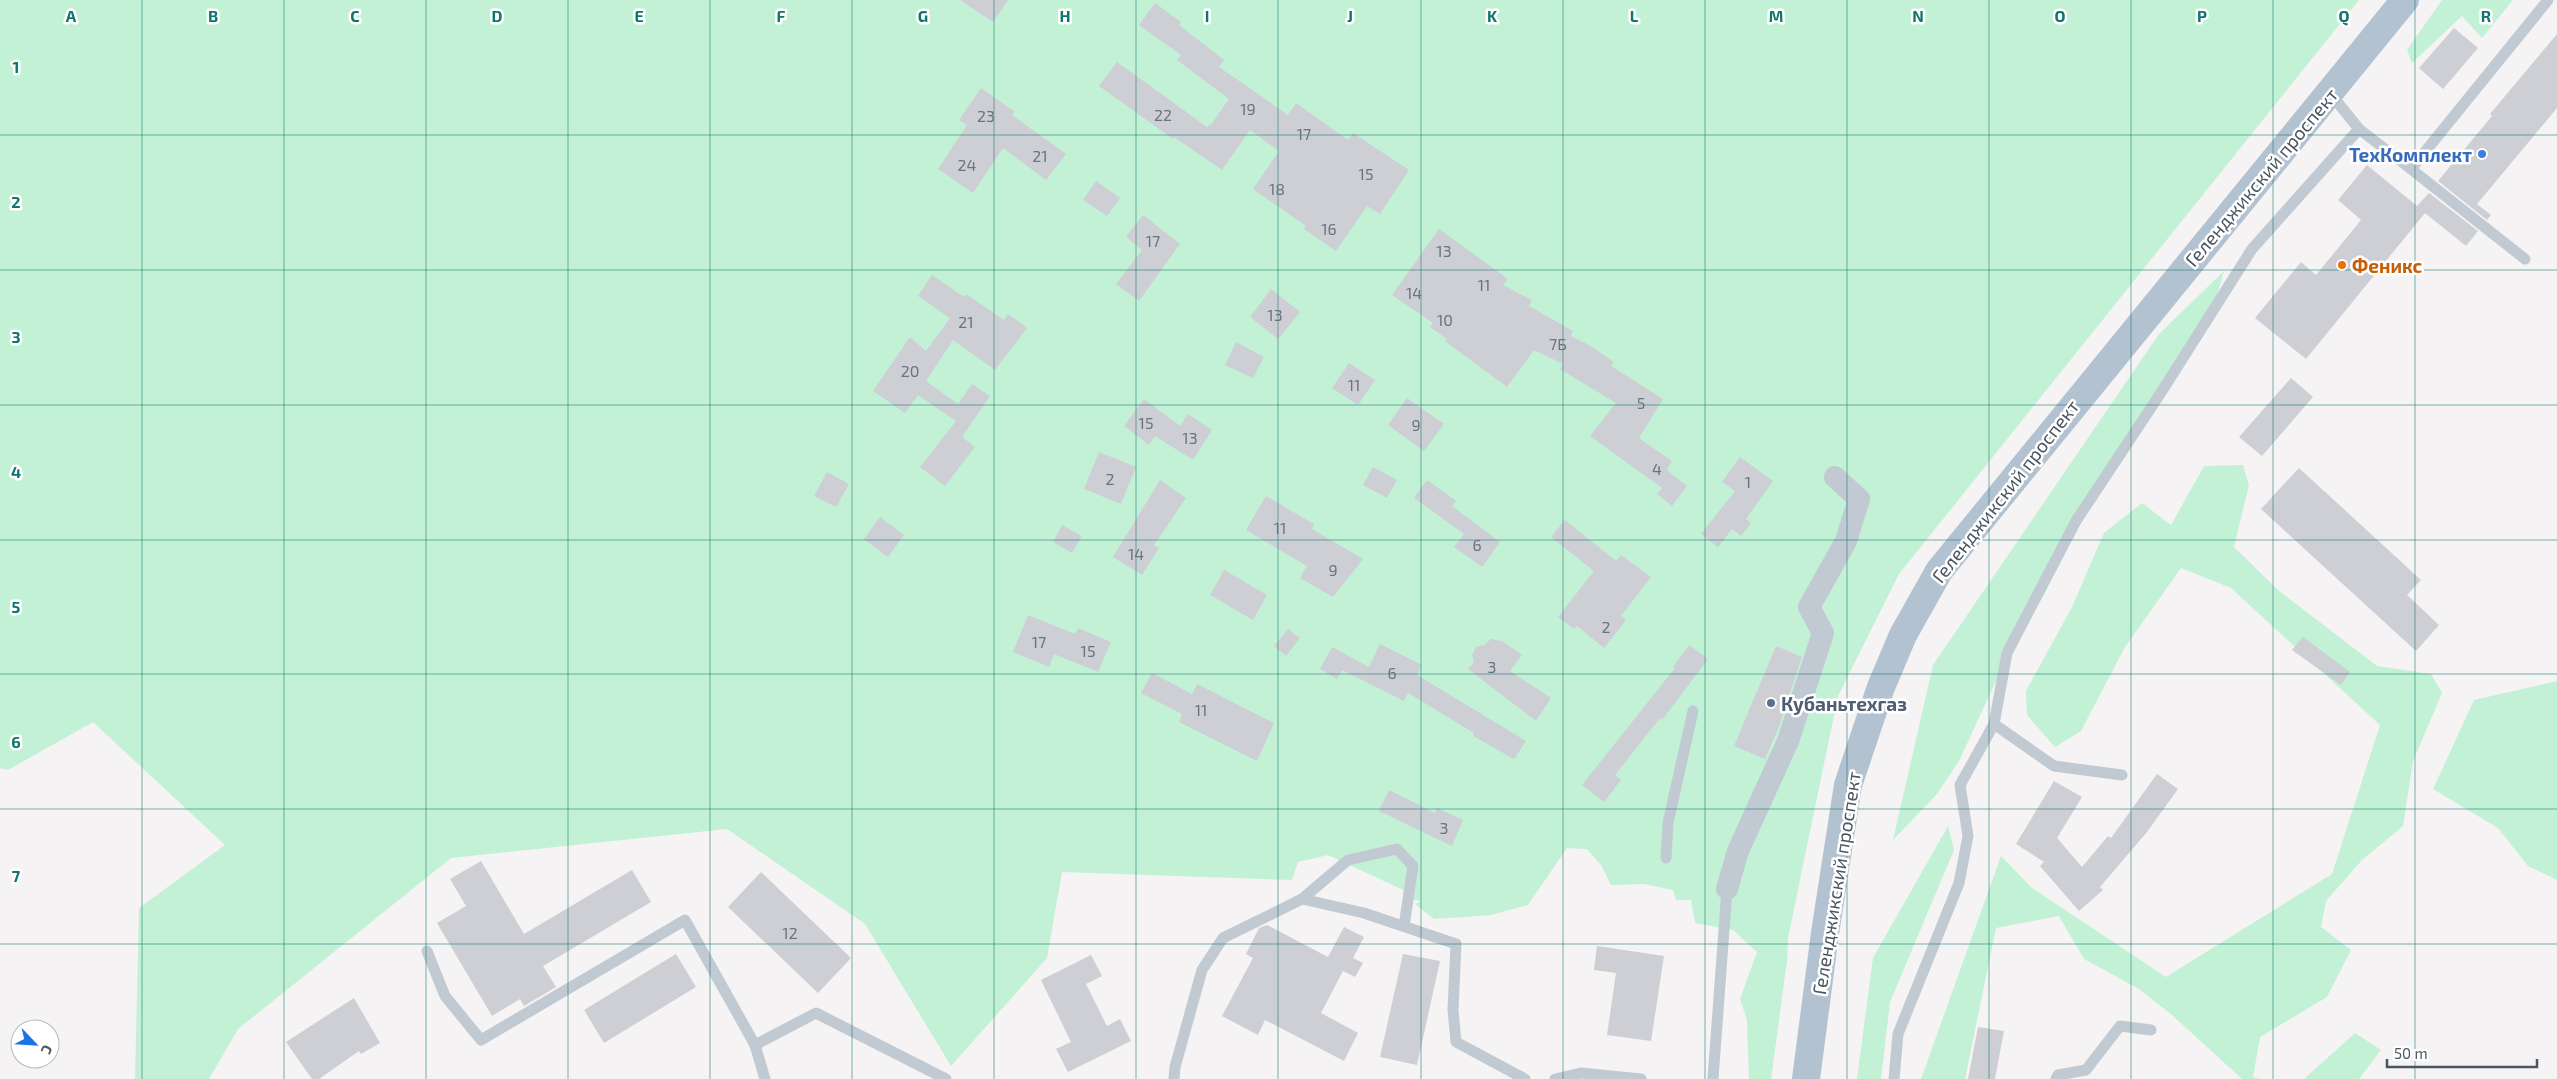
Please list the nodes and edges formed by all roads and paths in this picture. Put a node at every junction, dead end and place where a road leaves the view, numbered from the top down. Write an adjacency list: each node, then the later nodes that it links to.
1 (2405, 0): 3 (main road, Геленджикский проспект)
2 (2548, 0): 5 (lane)
3 (2330, 93): 4 (lane); 25 (main road, Геленджикский проспект)
4 (2359, 130): 5 (lane); 9 (lane)
5 (2411, 169): 6 (lane)
6 (2525, 259)
7 (1835, 477): 12 (street)
8 (1693, 711): 11 (lane)
9 (1994, 724): 10 (lane); 26 (lane)
10 (2122, 775)
11 (1666, 858)
12 (1727, 889): 24 (lane)
13 (1302, 899): 14 (lane); 14 (lane); 20 (lane)
14 (1404, 926): 21 (lane)
15 (427, 951): 17 (lane)
16 (2151, 1030): 27 (lane)
17 (755, 1045): 18 (lane); 19 (lane)
18 (940, 1078)
19 (765, 1079)
20 (1174, 1079)
21 (1525, 1079)
22 (1555, 1079): 23 (lane)
23 (1640, 1079)
24 (1713, 1079)
25 (1806, 1079)
26 (1894, 1079)
27 (2056, 1079)

